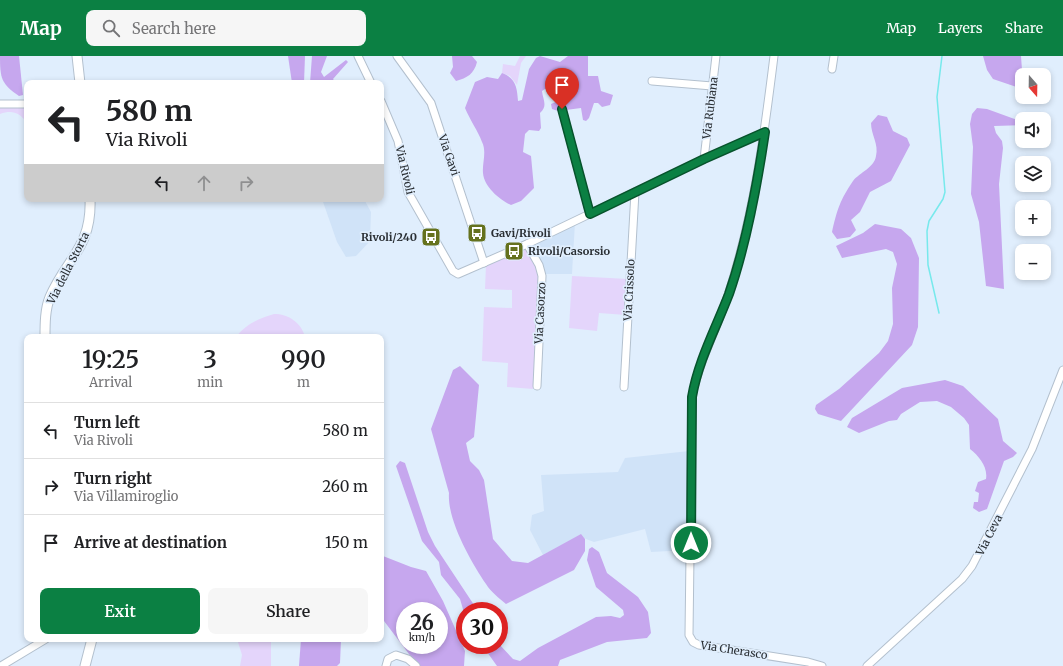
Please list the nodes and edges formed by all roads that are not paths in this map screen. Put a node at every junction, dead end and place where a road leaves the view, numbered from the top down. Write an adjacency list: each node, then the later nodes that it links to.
1 (77, 56): 8 (main road)
2 (358, 56): 9 (street)
3 (397, 56): 22 (street, Via Gavi)
4 (716, 56): 11 (street, Via Rubiana)
5 (774, 56): 16 (street, Via Cherasco)
6 (834, 56): 7 (street)
7 (832, 69)
8 (80, 80)
9 (370, 80)
10 (652, 81): 11 (street)
11 (712, 86): 17 (street, Via Rubiana)
12 (0, 104): 13 (street)
13 (24, 104)
14 (384, 108): 22 (street, Via Rivoli)
15 (562, 109): 20 (street)
16 (765, 132): 17 (street, Via Rivoli); 33 (street, Via Cherasco)
17 (704, 159): 18 (street, Via Rivoli)
18 (636, 192): 20 (street, Via Rivoli); 26 (street, Via Crissolo)
19 (90, 202): 23 (main road, Via della Storta)
20 (590, 214): 21 (street, Via Rivoli)
21 (527, 244): 22 (street, Via Rivoli); 25 (street, Via Casorzo)
22 (484, 263)
23 (45, 334)
24 (1063, 370): 34 (street, Via Ceva)
25 (536, 386)
26 (624, 387)
27 (41, 642): 29 (street)
28 (91, 642): 30 (main road)
29 (1, 666)
30 (85, 666)
31 (386, 666): 32 (street)
32 (416, 666)
33 (822, 666)
34 (867, 666)

